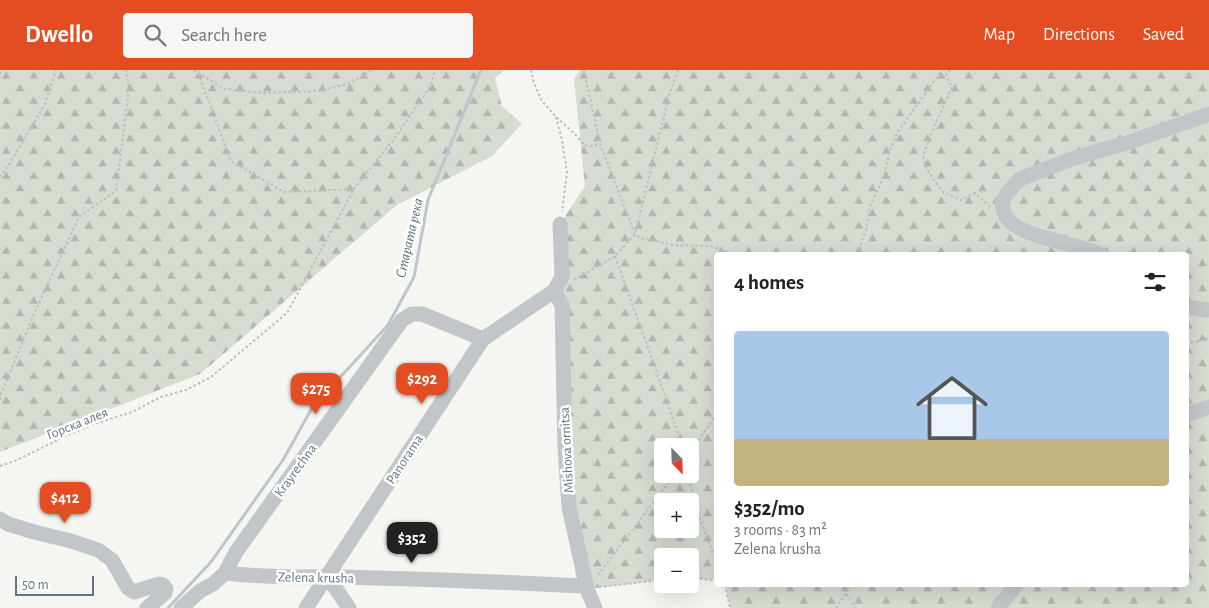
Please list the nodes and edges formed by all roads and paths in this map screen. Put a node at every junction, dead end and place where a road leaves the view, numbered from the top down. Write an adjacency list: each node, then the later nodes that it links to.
1 (2, 70): 13 (path)
2 (56, 70): 17 (path)
3 (126, 70): 32 (path)
4 (194, 70): 12 (path)
5 (371, 70): 12 (path)
6 (435, 70): 18 (path, Горска алея)
7 (531, 70): 15 (path)
8 (584, 70): 16 (path)
9 (678, 70): 21 (path)
10 (942, 70): 23 (path)
11 (950, 70): 19 (path)
12 (198, 73): 18 (path)
13 (0, 74)
14 (1209, 114): 19 (street)
15 (556, 118): 16 (path); 20 (path)
16 (600, 144): 21 (path)
17 (0, 178)
18 (354, 189): 38 (path, Горска алея)
19 (1006, 218): 24 (street)
20 (560, 224): 26 (street)
21 (635, 234): 22 (path); 25 (path)
22 (729, 252)
23 (860, 252)
24 (1096, 252)
25 (615, 256): 26 (path); 36 (path)
26 (554, 291): 30 (street, Panorama); 51 (street, Mishova ornitsa)
27 (1189, 307): 28 (street)
28 (1209, 310)
29 (1209, 338): 31 (path)
30 (483, 339): 43 (street, Krayrechna); 44 (street, Panorama)
31 (1189, 343)
32 (0, 400)
33 (1209, 406): 34 (street)
34 (1189, 414)
35 (714, 418): 37 (path)
36 (679, 438)
37 (699, 440)
38 (0, 466)
39 (668, 483): 51 (path)
40 (690, 483): 42 (path)
41 (0, 519): 53 (street)
42 (714, 555)
43 (224, 573): 44 (street, Zelena krusha); 54 (street, Krayrechna)
44 (327, 576): 51 (street, Zelena krusha); 55 (street, Panorama); 56 (street)
45 (699, 578): 47 (path)
46 (654, 581): 51 (path)
47 (714, 581)
48 (725, 587): 58 (path)
49 (848, 587): 52 (path)
50 (1014, 587): 61 (street)
51 (587, 589): 57 (street, Mishova ornitsa)
52 (846, 594): 59 (path); 60 (path)
53 (147, 608)
54 (181, 608)
55 (306, 608)
56 (349, 608)
57 (595, 608)
58 (730, 608)
59 (836, 608)
60 (855, 608)
61 (998, 608)

